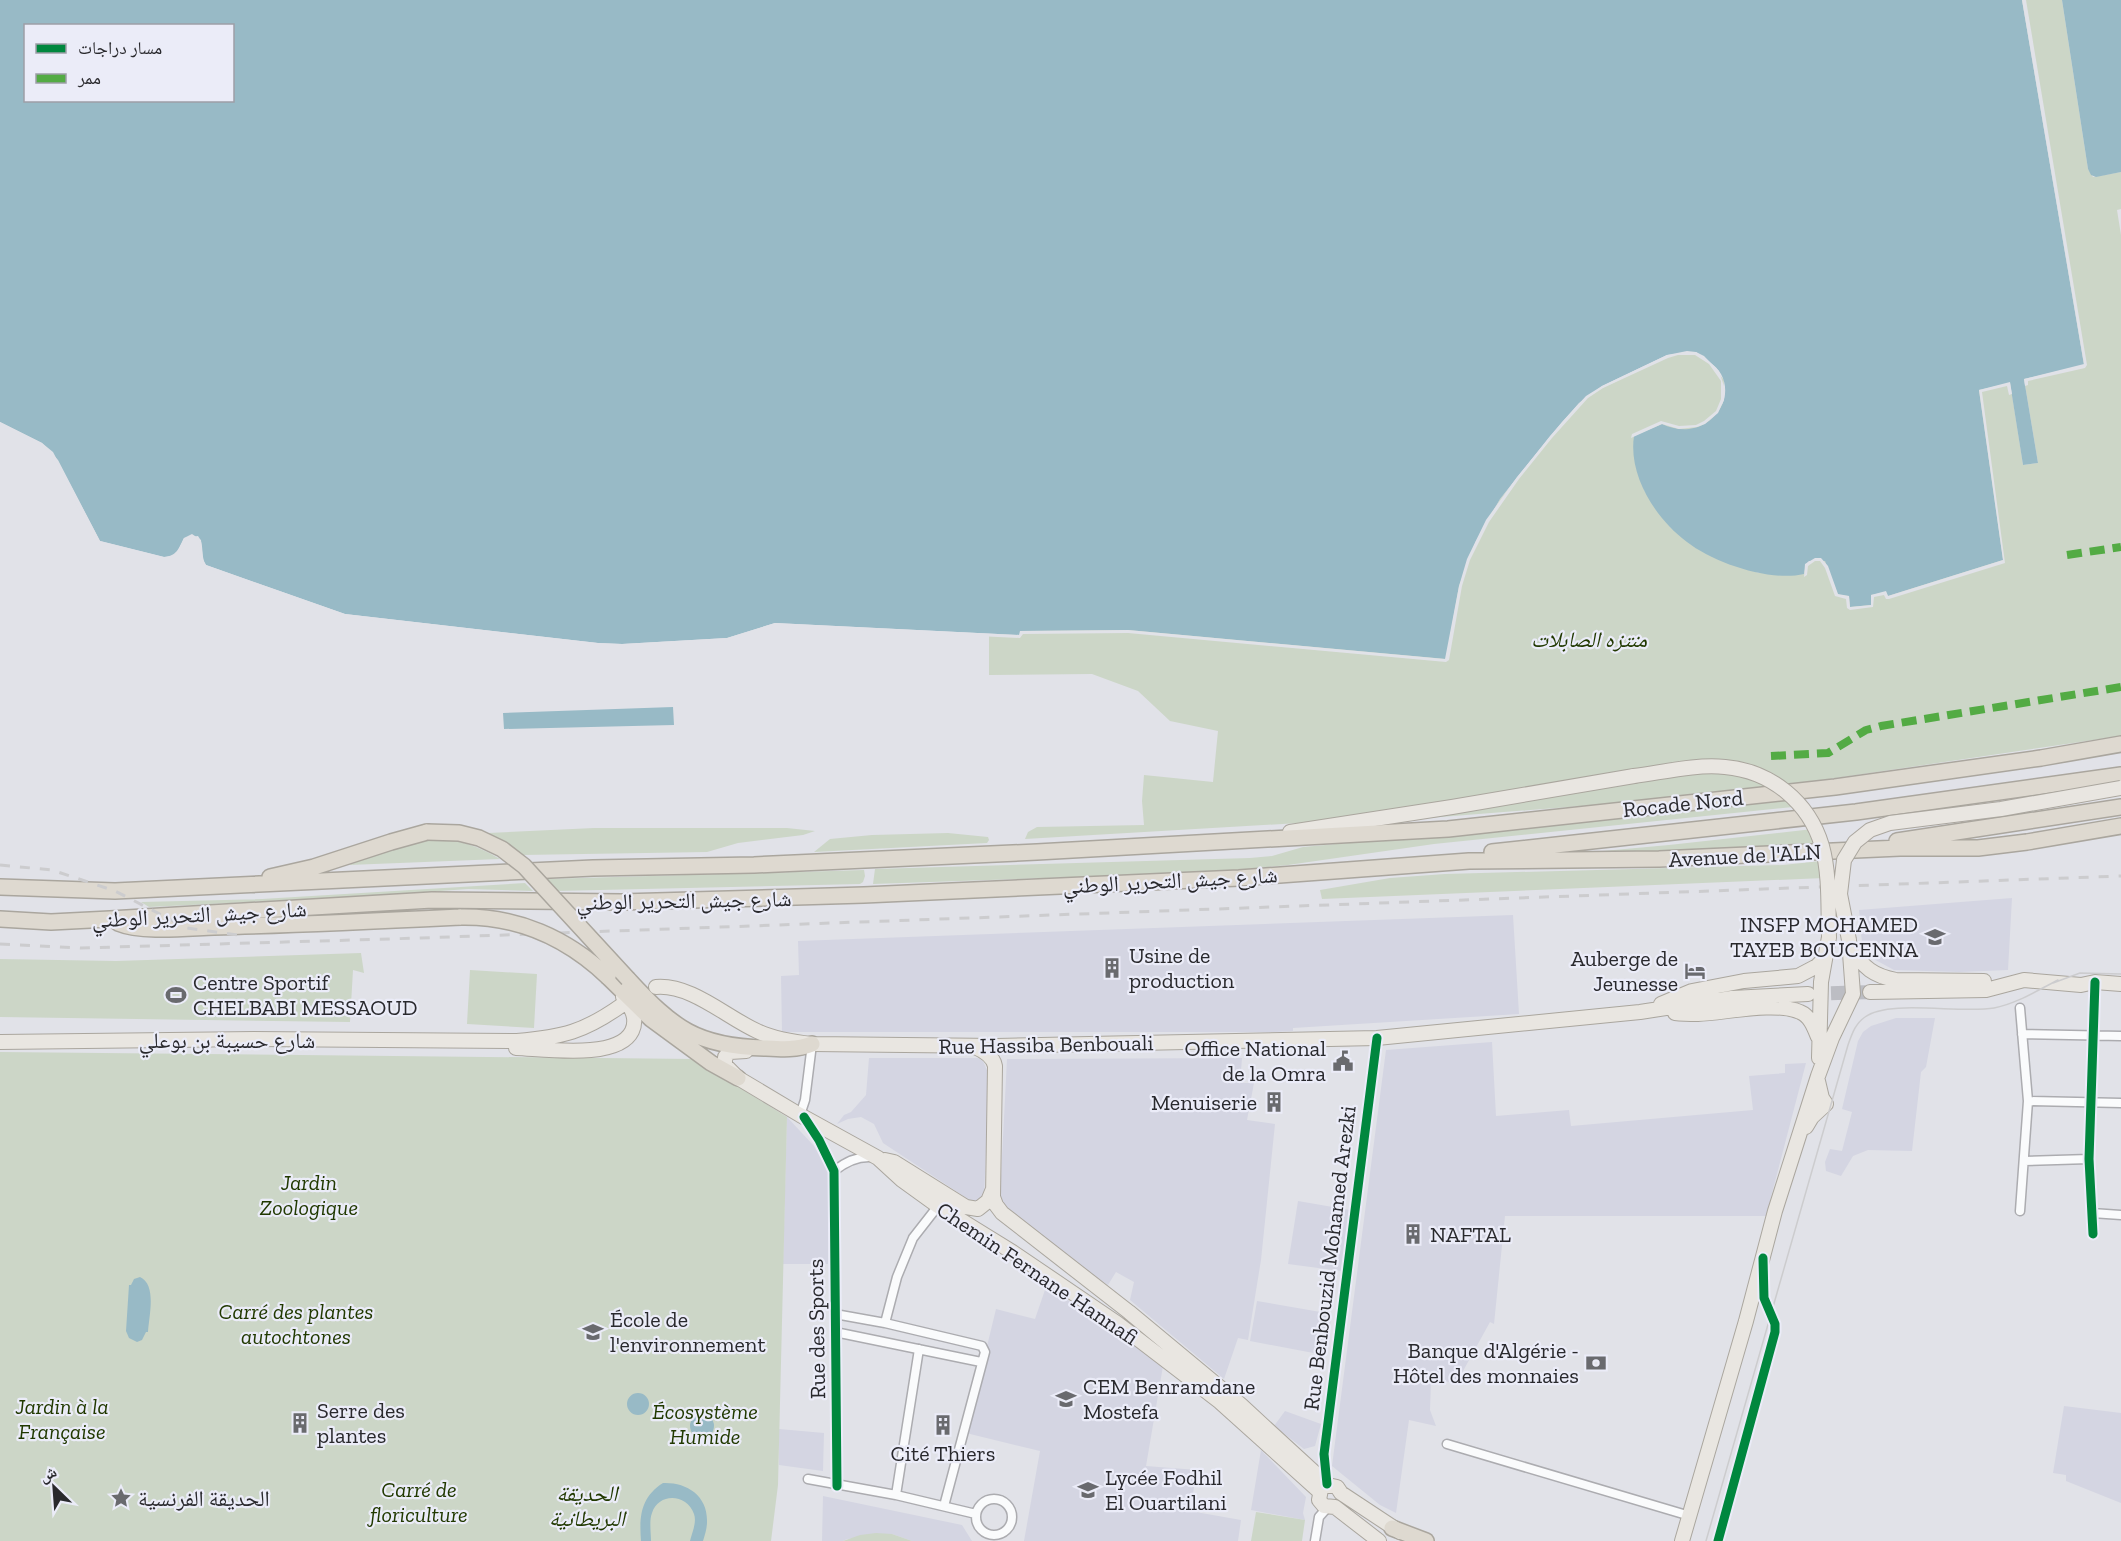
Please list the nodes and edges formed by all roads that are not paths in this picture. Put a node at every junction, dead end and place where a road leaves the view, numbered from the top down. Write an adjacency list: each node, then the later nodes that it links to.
1 (2121, 744): 6 (highway, Rocade Nord)
2 (2121, 775): 8 (highway, Rocade Nord)
3 (2121, 788): 13 (main road, bridge)
4 (2121, 807): 7 (highway)
5 (2121, 826): 7 (highway, Avenue de l'ALN)
6 (1242, 840): 9 (highway, شارع جيش التحرير الوطني); 14 (main road, bridge)
7 (1834, 851): 8 (highway, Avenue de l'ALN)
8 (1368, 868): 12 (highway, شارع جيش التحرير الوطني)
9 (220, 887): 10 (highway, شارع جيش التحرير الوطني); 34 (highway, bridge)
10 (0, 888)
11 (0, 919): 12 (highway, شارع جيش التحرير الوطني)
12 (110, 919): 15 (highway, bridge)
13 (1849, 940): 16 (main road); 35 (main road)
14 (1825, 958): 24 (main road); 32 (main road)
15 (608, 977): 29 (main road); 36 (highway)
16 (2024, 981): 17 (main road); 20 (main road)
17 (2096, 982): 18 (main road); 26 (street)
18 (2121, 984)
19 (656, 987): 31 (main road)
20 (1870, 992)
21 (1808, 994): 24 (main road)
22 (622, 1005): 29 (main road)
23 (2019, 1008): 25 (street)
24 (1640, 1012): 28 (main road, Rue Hassiba Benbouali); 32 (main road)
25 (2022, 1034): 26 (street); 37 (street)
26 (2092, 1035): 27 (street); 38 (street)
27 (2121, 1036)
28 (1377, 1038): 33 (main road, Rue Hassiba Benbouali); 60 (street, Rue Benbouzid Mohamed Arezki)
29 (454, 1041): 30 (main road, شارع حسيبة بن بوعلي)
30 (0, 1042)
31 (812, 1044): 33 (main road, Rue Hassiba Benbouali); 34 (highway); 40 (street)
32 (1821, 1044): 35 (main road)
33 (971, 1046): 45 (main road, Chemin Fernane Hannafi)
34 (751, 1047): 36 (main road)
35 (1818, 1076): 51 (main road)
36 (738, 1078): 40 (main road, Chemin Fernane Hannafi)
37 (2028, 1101): 38 (street); 43 (street)
38 (2091, 1103): 39 (street); 42 (street)
39 (2121, 1103)
40 (802, 1116): 41 (main road, Chemin Fernane Hannafi); 44 (street)
41 (878, 1158): 44 (street); 45 (main road); 46 (main road, Chemin Fernane Hannafi)
42 (2089, 1159): 43 (street); 48 (street)
43 (2024, 1161): 47 (street)
44 (834, 1171): 52 (street, Rue des Sports)
45 (993, 1187): 60 (main road, Chemin Fernane Hannafi)
46 (938, 1206): 53 (street); 60 (main road, Chemin Fernane Hannafi)
47 (2020, 1211)
48 (2092, 1213): 49 (street); 50 (street)
49 (2121, 1215)
50 (2093, 1234)
51 (1763, 1258): 66 (main road); 74 (street)
52 (834, 1314): 53 (street); 54 (street, Rue des Sports)
53 (885, 1323): 56 (street)
54 (835, 1332): 55 (street); 59 (street, Rue des Sports)
55 (919, 1349): 56 (street); 62 (street)
56 (981, 1362): 63 (street)
57 (1447, 1444): 66 (street)
58 (808, 1479): 59 (street)
59 (837, 1486): 62 (street)
60 (1325, 1487): 61 (main road); 64 (main road)
61 (1341, 1493): 64 (main road); 67 (main road)
62 (896, 1495): 63 (street)
63 (944, 1506): 65 (street)
64 (1331, 1508): 69 (street); 70 (main road)
65 (976, 1514): 68 (street); 68 (street)
66 (1690, 1516): 73 (main road)
67 (1392, 1528): 71 (main road); 72 (highway)
68 (990, 1538)
69 (1315, 1541)
70 (1379, 1541)
71 (1415, 1541)
72 (1426, 1541)
73 (1682, 1541)
74 (1718, 1541)

